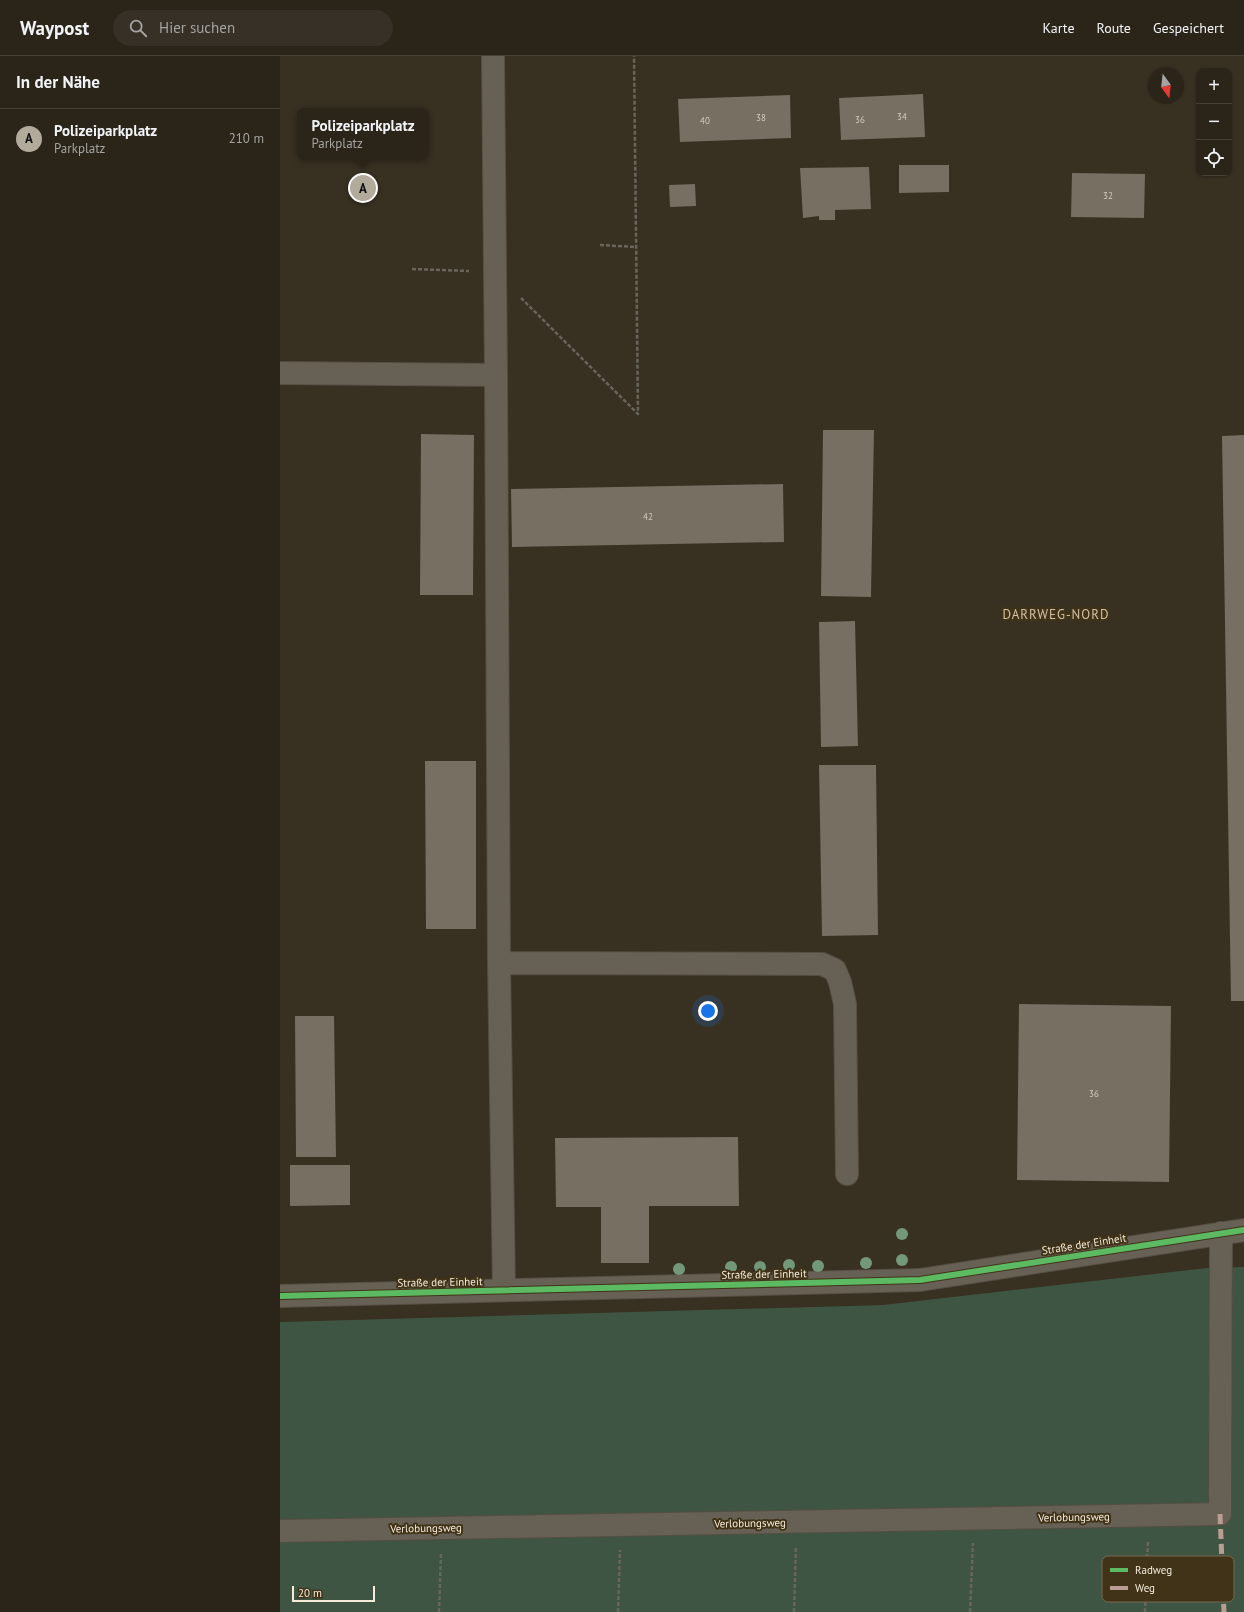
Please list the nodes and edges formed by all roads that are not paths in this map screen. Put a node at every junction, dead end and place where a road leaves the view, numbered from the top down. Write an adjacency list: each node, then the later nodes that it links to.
1 (493, 56): 3 (street)
2 (280, 373): 3 (street)
3 (496, 375): 4 (street)
4 (499, 963): 5 (street); 8 (street)
5 (847, 1174)
6 (1244, 1230): 7 (street, Straße der Einheit)
7 (1221, 1233): 8 (street, Straße der Einheit); 10 (street, Verlobungsweg)
8 (504, 1290): 9 (street, Straße der Einheit)
9 (280, 1296)
10 (280, 1531)

